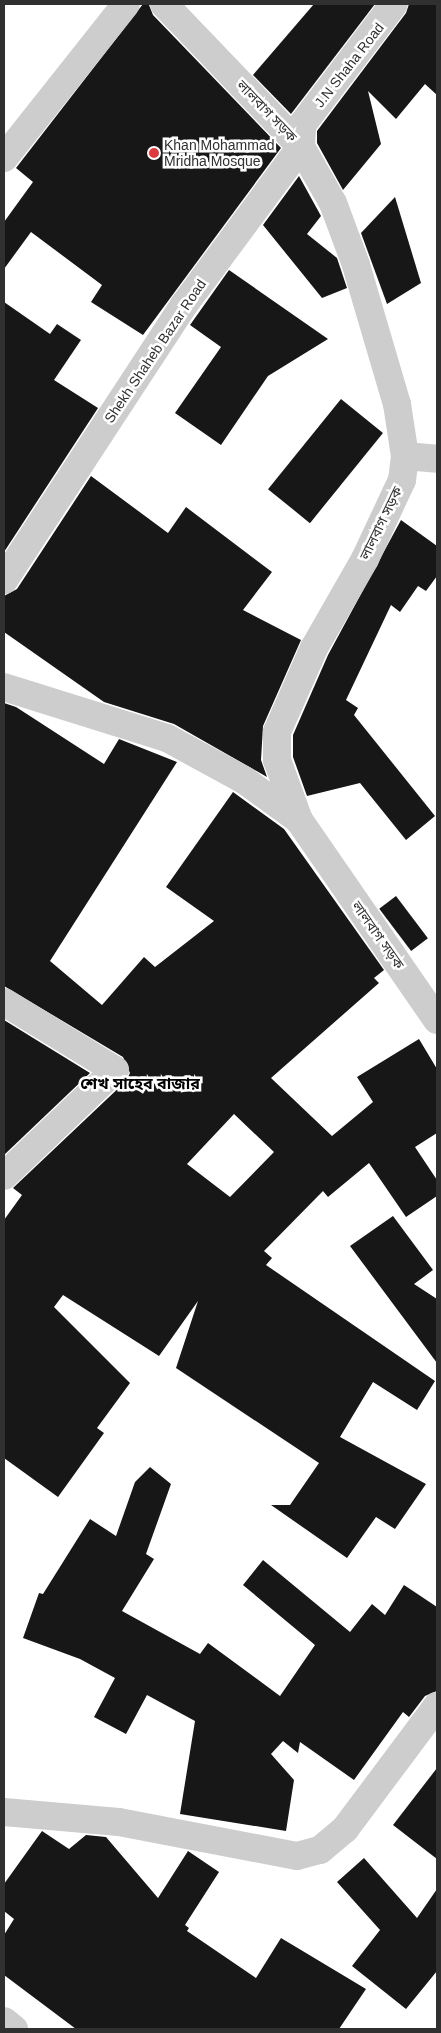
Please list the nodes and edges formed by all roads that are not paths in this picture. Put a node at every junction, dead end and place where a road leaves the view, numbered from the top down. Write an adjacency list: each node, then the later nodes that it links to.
1 (126, 4): 5 (street)
2 (164, 4): 4 (street, লালবাগ সড়ক)
3 (394, 4): 4 (street, J.N Shaha Road)
4 (302, 136): 6 (street, লালবাগ সড়ক); 8 (street, Shekh Shaheb Bazar Road)
5 (4, 158)
6 (405, 456): 7 (street); 10 (street, লালবাগ সড়ক)
7 (437, 458)
8 (4, 580)
9 (4, 687): 10 (street)
10 (300, 820): 12 (street, লালবাগ সড়ক)
11 (4, 1002): 13 (street)
12 (437, 1020)
13 (4, 1176)
14 (437, 1706): 15 (street)
15 (4, 1812)
16 (4, 2022): 17 (street)
17 (14, 2029)

